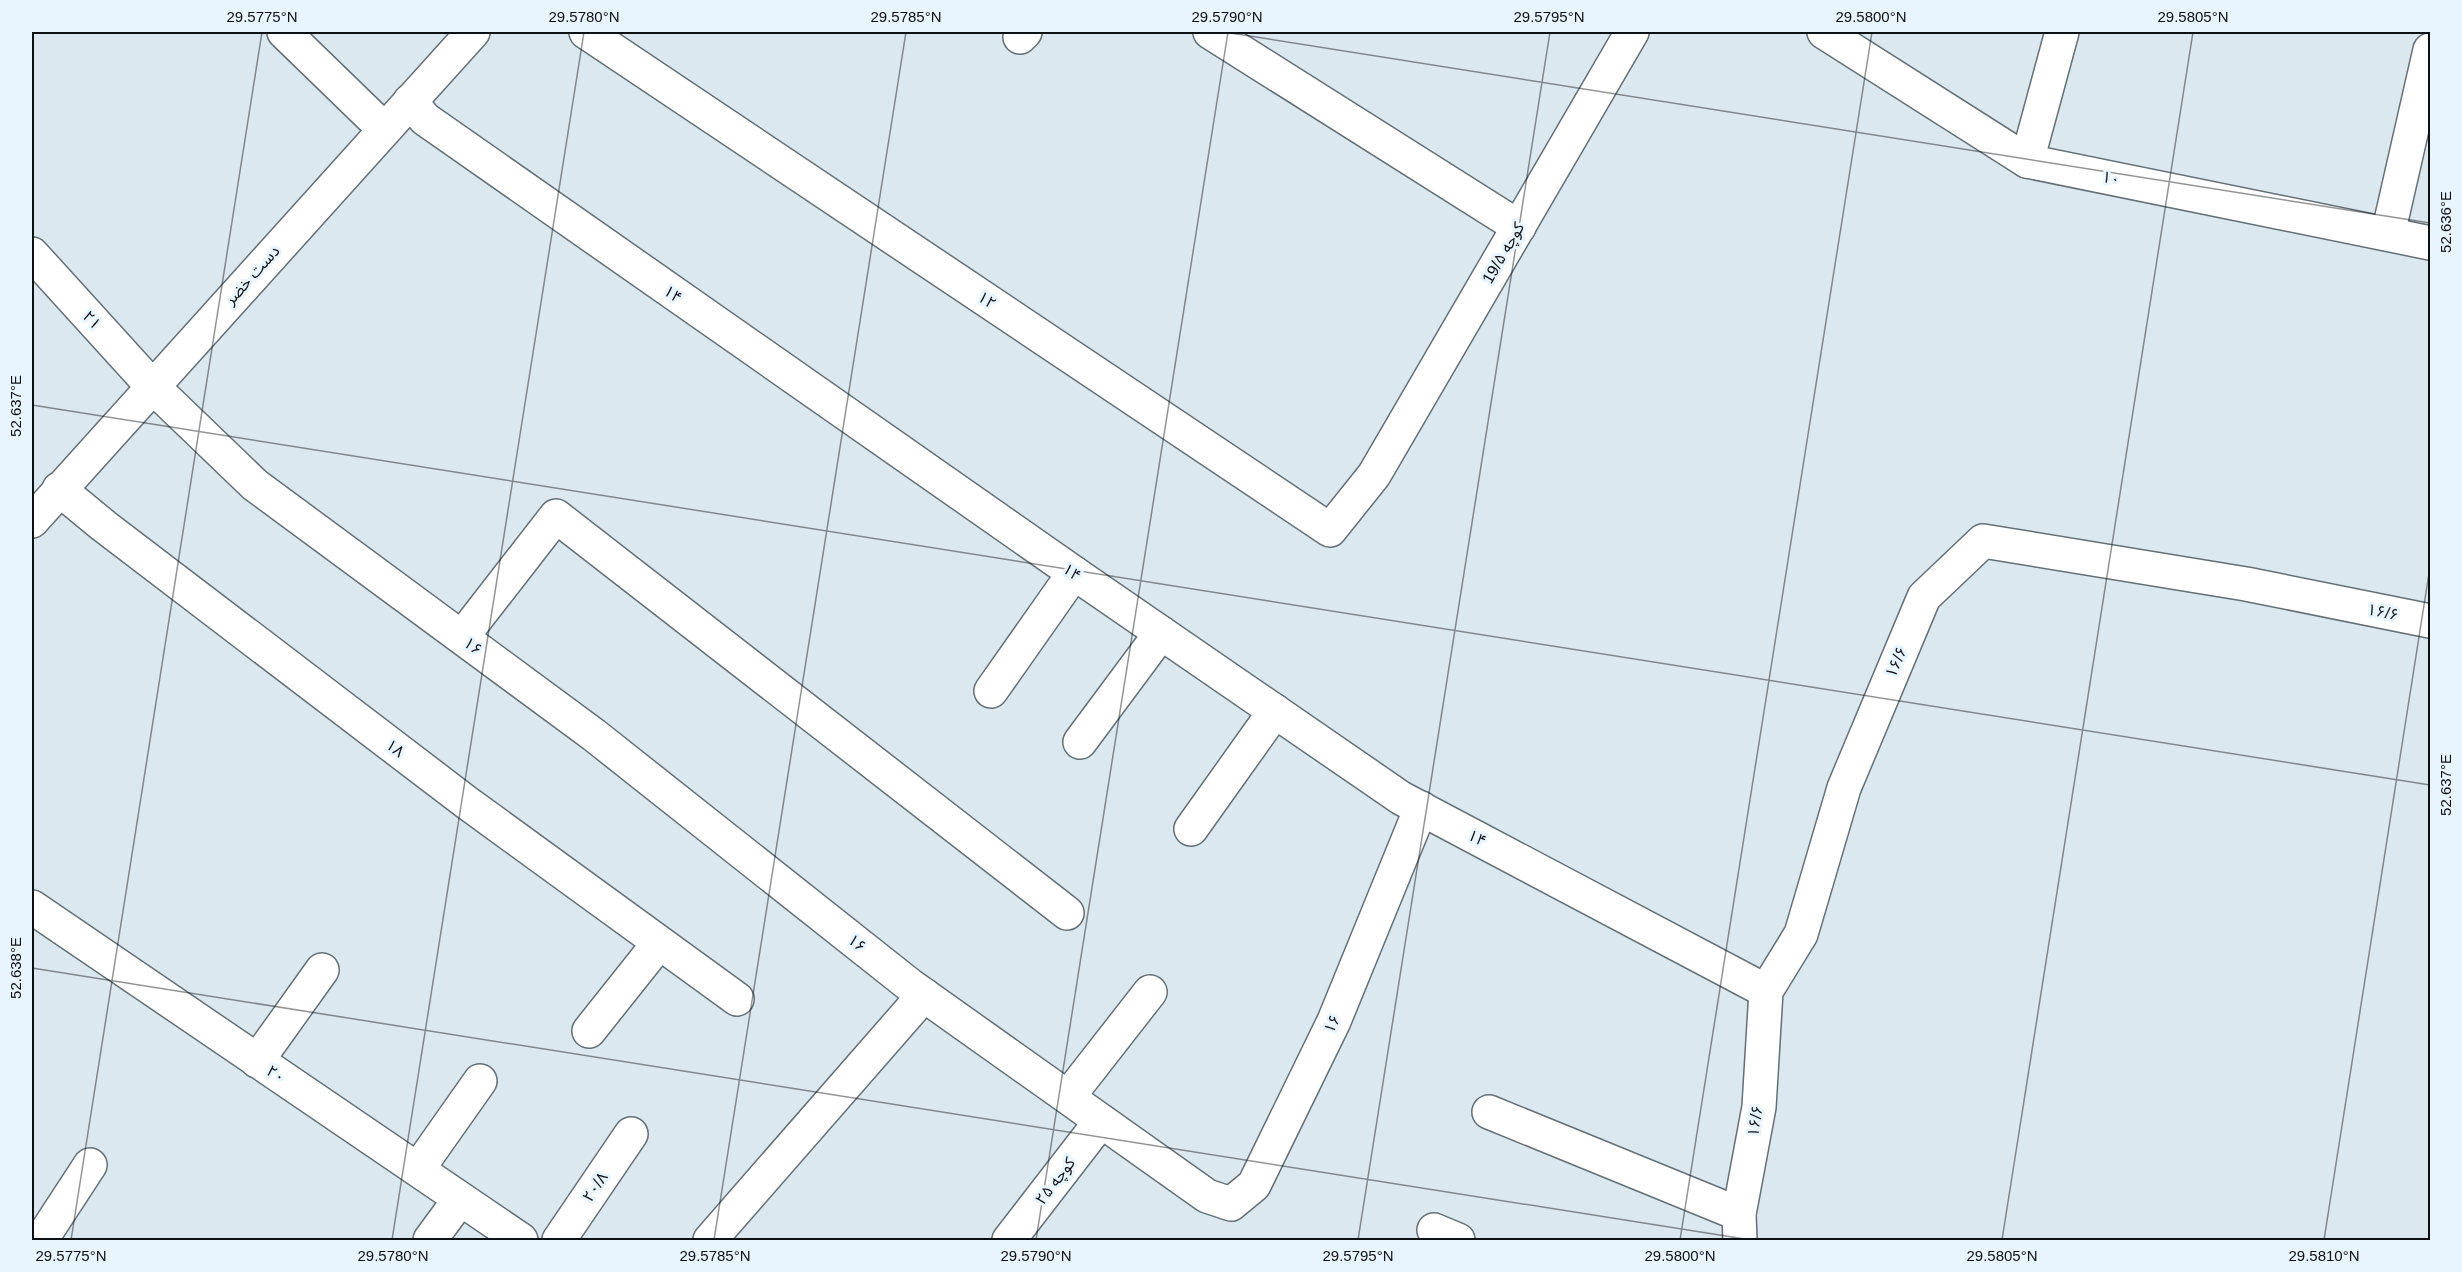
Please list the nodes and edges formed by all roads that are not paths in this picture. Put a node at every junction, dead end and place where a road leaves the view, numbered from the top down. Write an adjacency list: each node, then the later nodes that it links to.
1 (284, 32): 10 (street)
2 (473, 32): 9 (street, دست خضر)
3 (586, 32): 17 (street, ۱۲)
4 (1210, 32): 12 (street)
5 (1632, 32): 12 (street, کوچه 19/۵)
6 (1824, 32): 11 (street, ۱۰)
7 (2062, 32): 11 (street)
8 (2430, 50): 13 (street)
9 (410, 101): 10 (street, دست خضر); 20 (street, ۱۴)
10 (384, 129): 16 (street, دست خضر)
11 (2027, 160): 13 (street, ۱۰)
12 (1519, 227): 17 (street, کوچه 19/۵)
13 (2388, 234): 14 (street, ۱۰)
14 (2430, 243)
15 (32, 254): 16 (street, ۲۱)
16 (152, 386): 18 (street, دست خضر); 23 (street, ۱۶)
17 (1374, 475)
18 (59, 489): 19 (street, دست خضر); 31 (street, ۱۸)
19 (32, 520)
20 (1074, 573): 22 (street, ۱۴); 24 (street)
21 (2430, 621): 33 (street, ۱۶/۶)
22 (1161, 633): 25 (street, ۱۴); 26 (street)
23 (462, 637): 30 (street); 35 (street, ۱۶)
24 (991, 691)
25 (1275, 711): 27 (street, ۱۴); 28 (street)
26 (1080, 742)
27 (1421, 808): 33 (street, ۱۴); 42 (street, ۱۶)
28 (1191, 830)
29 (32, 907): 38 (street, ۲۰)
30 (1067, 913)
31 (658, 943): 36 (street, ۱۸); 37 (street)
32 (322, 970): 38 (street)
33 (1766, 991): 47 (street, ۱۶/۶)
34 (1150, 992): 40 (street)
35 (924, 995): 40 (street, ۱۶); 52 (street)
36 (736, 999)
37 (589, 1031)
38 (257, 1061): 45 (street, ۲۰)
39 (480, 1081): 45 (street)
40 (1068, 1097): 42 (street, ۱۶)
41 (1489, 1112): 47 (street)
42 (1101, 1121): 53 (street, کوچه ۲۵)
43 (632, 1134): 51 (street, ۲۰/۸)
44 (90, 1165): 48 (street)
45 (418, 1170): 46 (street, ۲۰)
46 (460, 1199): 49 (street); 50 (street, ۲۰)
47 (1740, 1227)
48 (41, 1240)
49 (430, 1240)
50 (521, 1240)
51 (559, 1240)
52 (710, 1240)
53 (1009, 1240)

